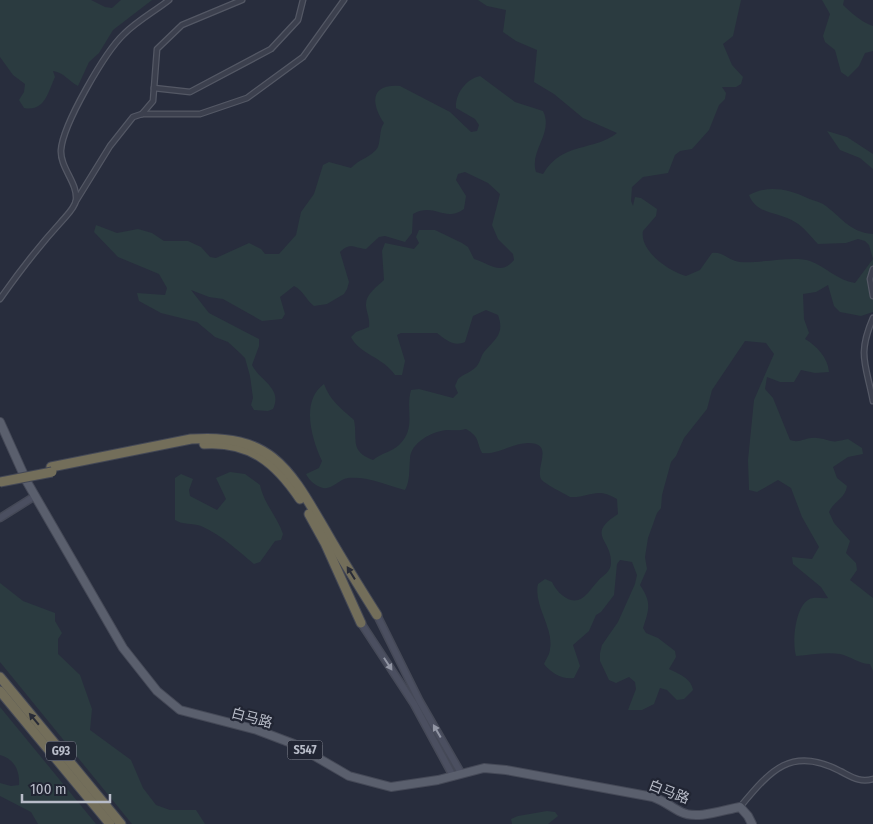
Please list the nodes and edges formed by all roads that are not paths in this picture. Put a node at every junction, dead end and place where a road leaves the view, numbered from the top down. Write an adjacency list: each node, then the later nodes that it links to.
1 (169, 0): 7 (street)
2 (242, 0): 5 (street)
3 (303, 0): 5 (street)
4 (344, 0): 6 (street)
5 (154, 88): 6 (street)
6 (142, 114): 7 (street)
7 (76, 200): 10 (street)
8 (873, 269): 9 (street)
9 (873, 296)
10 (0, 299)
11 (873, 318): 12 (street)
12 (873, 401)
13 (0, 422): 17 (main road, 白马路 / S547)
14 (51, 470): 15 (highway); 16 (highway, bridge); 19 (highway, one-way to 14); 20 (highway)
15 (0, 476)
16 (0, 482)
17 (35, 496): 18 (main road); 23 (main road, 白马路 / S547)
18 (0, 518)
19 (376, 615): 23 (main road, one-way to 19)
20 (361, 623): 23 (main road, one-way to 23)
21 (0, 677): 27 (highway, G93, one-way to 21)
22 (0, 691): 26 (highway, G93)
23 (457, 774): 25 (main road, 白马路 / S547)
24 (873, 779): 25 (street)
25 (740, 808): 28 (main road)
26 (110, 824)
27 (121, 824)
28 (752, 824)

